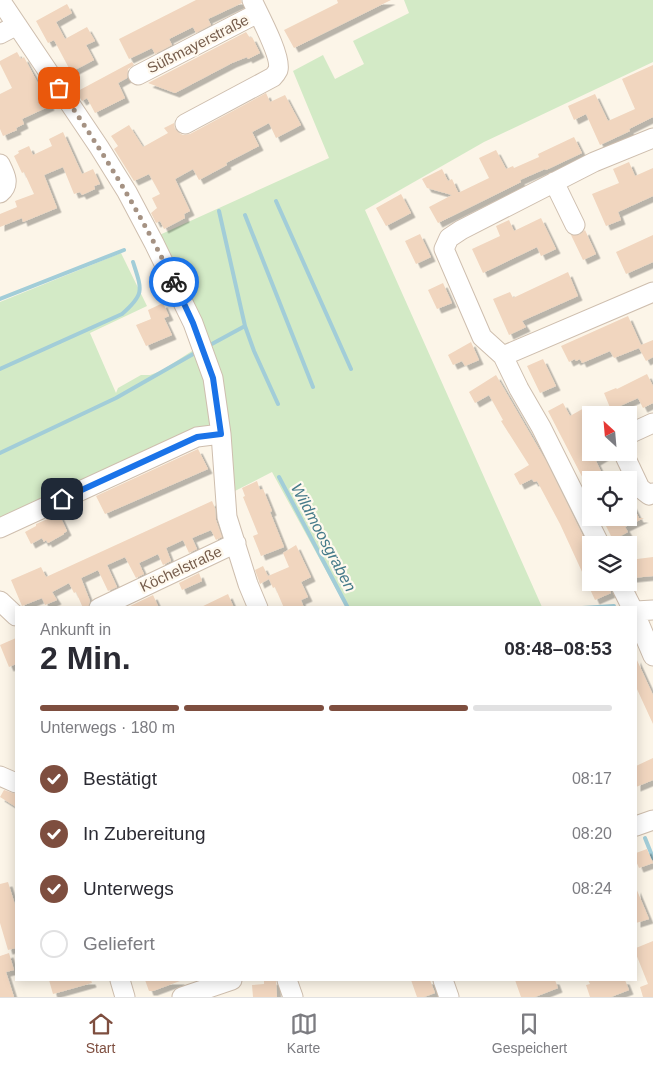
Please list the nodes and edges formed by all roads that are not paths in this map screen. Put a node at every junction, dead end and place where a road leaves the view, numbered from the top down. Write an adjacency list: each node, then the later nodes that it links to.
1 (0, 0): 3 (street)
2 (255, 6): 5 (street, Süßmayerstraße); 6 (street, Süßmayerstraße)
3 (16, 25): 4 (street); 16 (street)
4 (0, 34)
5 (138, 75)
6 (185, 124)
7 (653, 138): 9 (street)
8 (0, 164): 10 (street)
9 (554, 182): 11 (street); 13 (street)
10 (0, 193)
11 (575, 225)
12 (653, 292): 13 (street)
13 (503, 356): 20 (street)
14 (653, 423): 15 (street)
15 (638, 430)
16 (221, 434): 19 (street); 21 (street)
17 (627, 461): 18 (street)
18 (653, 493)
19 (0, 528)
20 (596, 536)
21 (236, 543): 24 (street, Köchelstraße); 25 (street)
22 (624, 591): 26 (street)
23 (0, 601): 29 (street)
24 (103, 606)
25 (257, 606)
26 (631, 606)
27 (653, 610): 28 (street)
28 (637, 611)
29 (15, 615)
30 (637, 618): 31 (street)
31 (653, 656)
32 (0, 776): 33 (street)
33 (15, 784)
34 (653, 820): 35 (street)
35 (637, 826)
36 (120, 981): 40 (street)
37 (229, 981): 41 (street)
38 (287, 981): 42 (street)
39 (443, 981): 43 (street)
40 (125, 997)
41 (182, 997)
42 (293, 997)
43 (448, 997)

